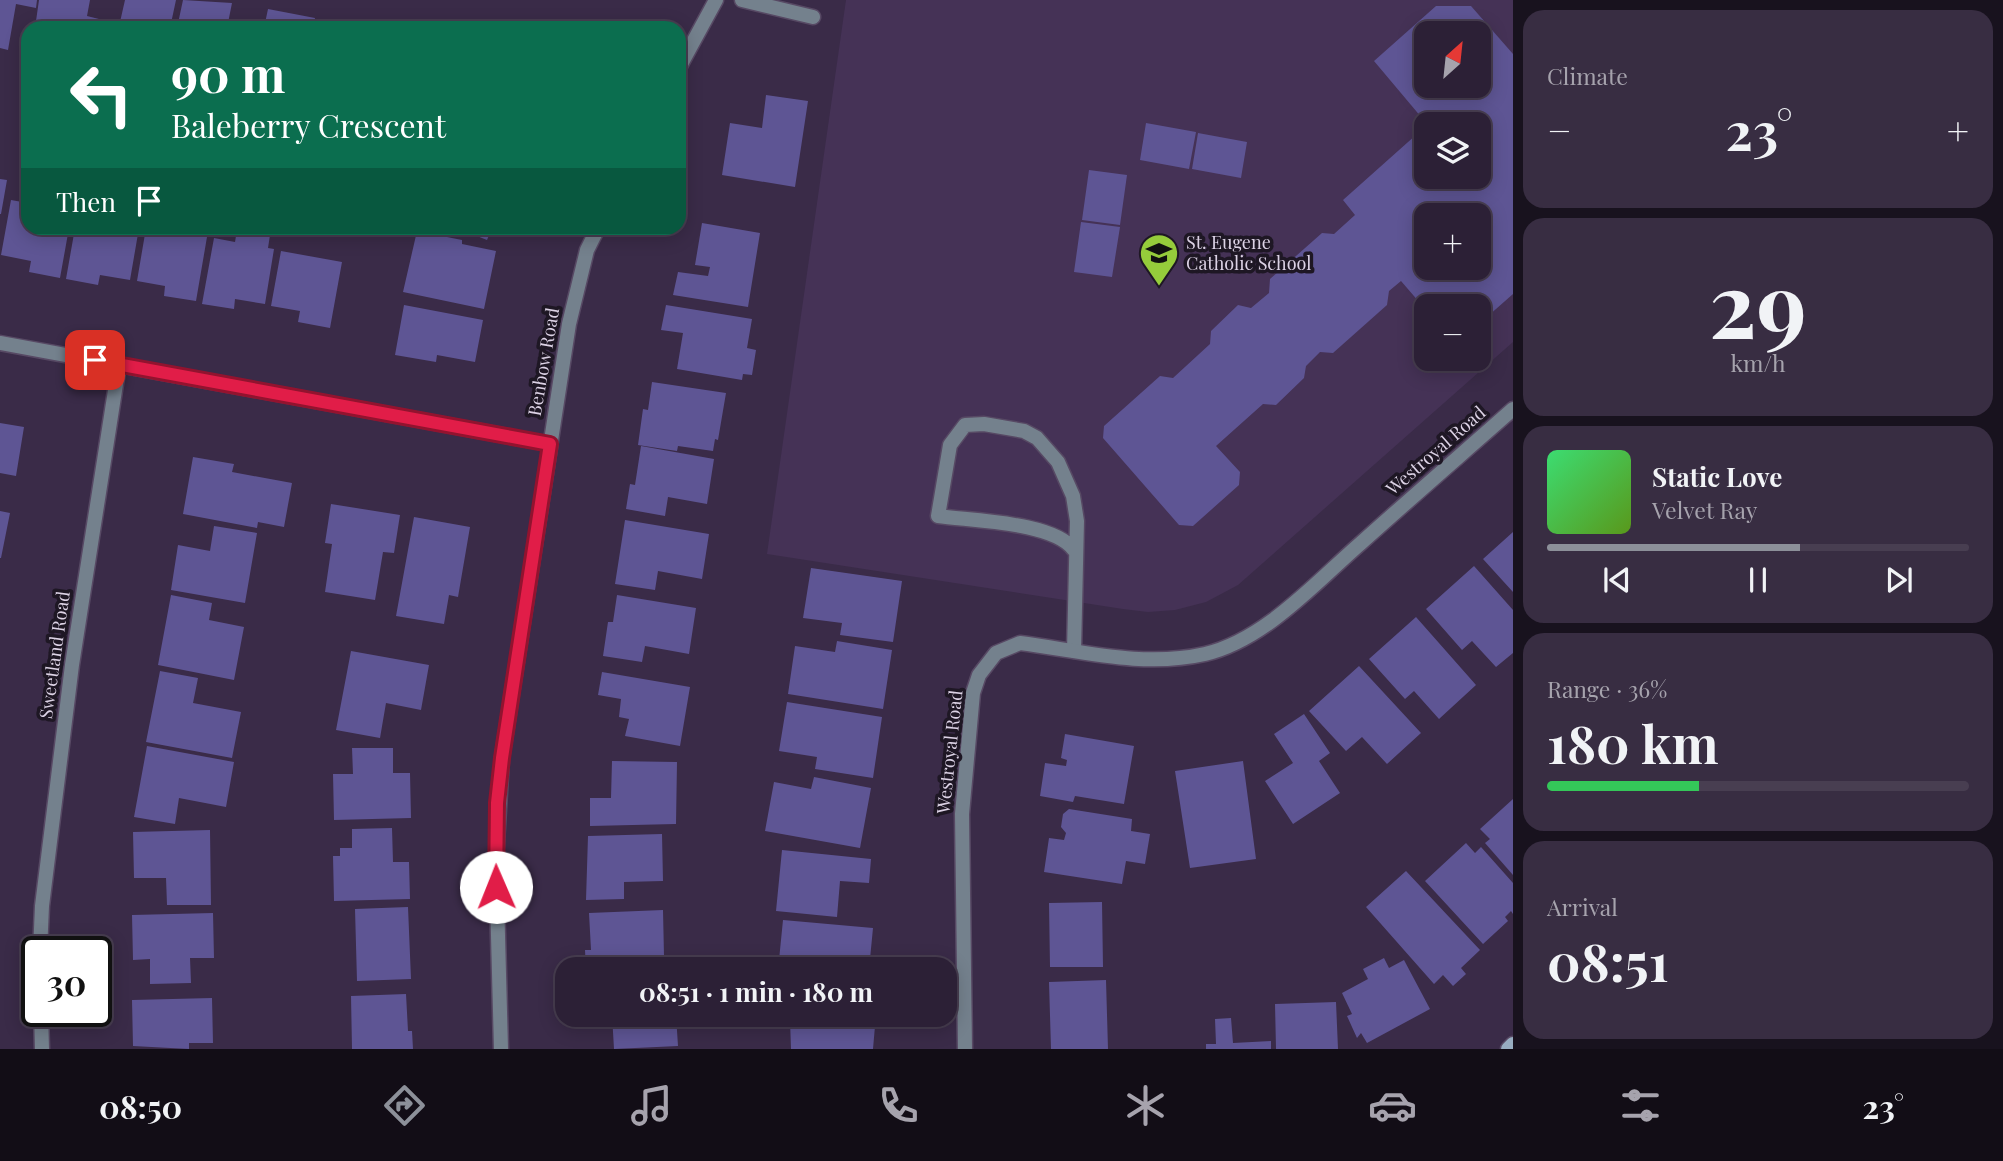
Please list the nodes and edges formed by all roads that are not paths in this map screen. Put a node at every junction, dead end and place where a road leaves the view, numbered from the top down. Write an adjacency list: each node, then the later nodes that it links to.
1 (716, 0): 4 (street)
2 (742, 0): 3 (street)
3 (813, 17)
4 (686, 55)
5 (594, 235): 9 (street, Benbow Road)
6 (0, 343): 7 (street)
7 (118, 365): 9 (street); 12 (street, Sweetland Road)
8 (1513, 409): 11 (street, Westroyal Road)
9 (550, 444): 16 (street, Benbow Road)
10 (1074, 550): 10 (street); 11 (street)
11 (1074, 651): 17 (street, Westroyal Road)
12 (41, 936)
13 (41, 1027): 15 (street)
14 (1513, 1044): 18 (main road)
15 (42, 1049)
16 (500, 1049)
17 (965, 1049)
18 (1508, 1049)

